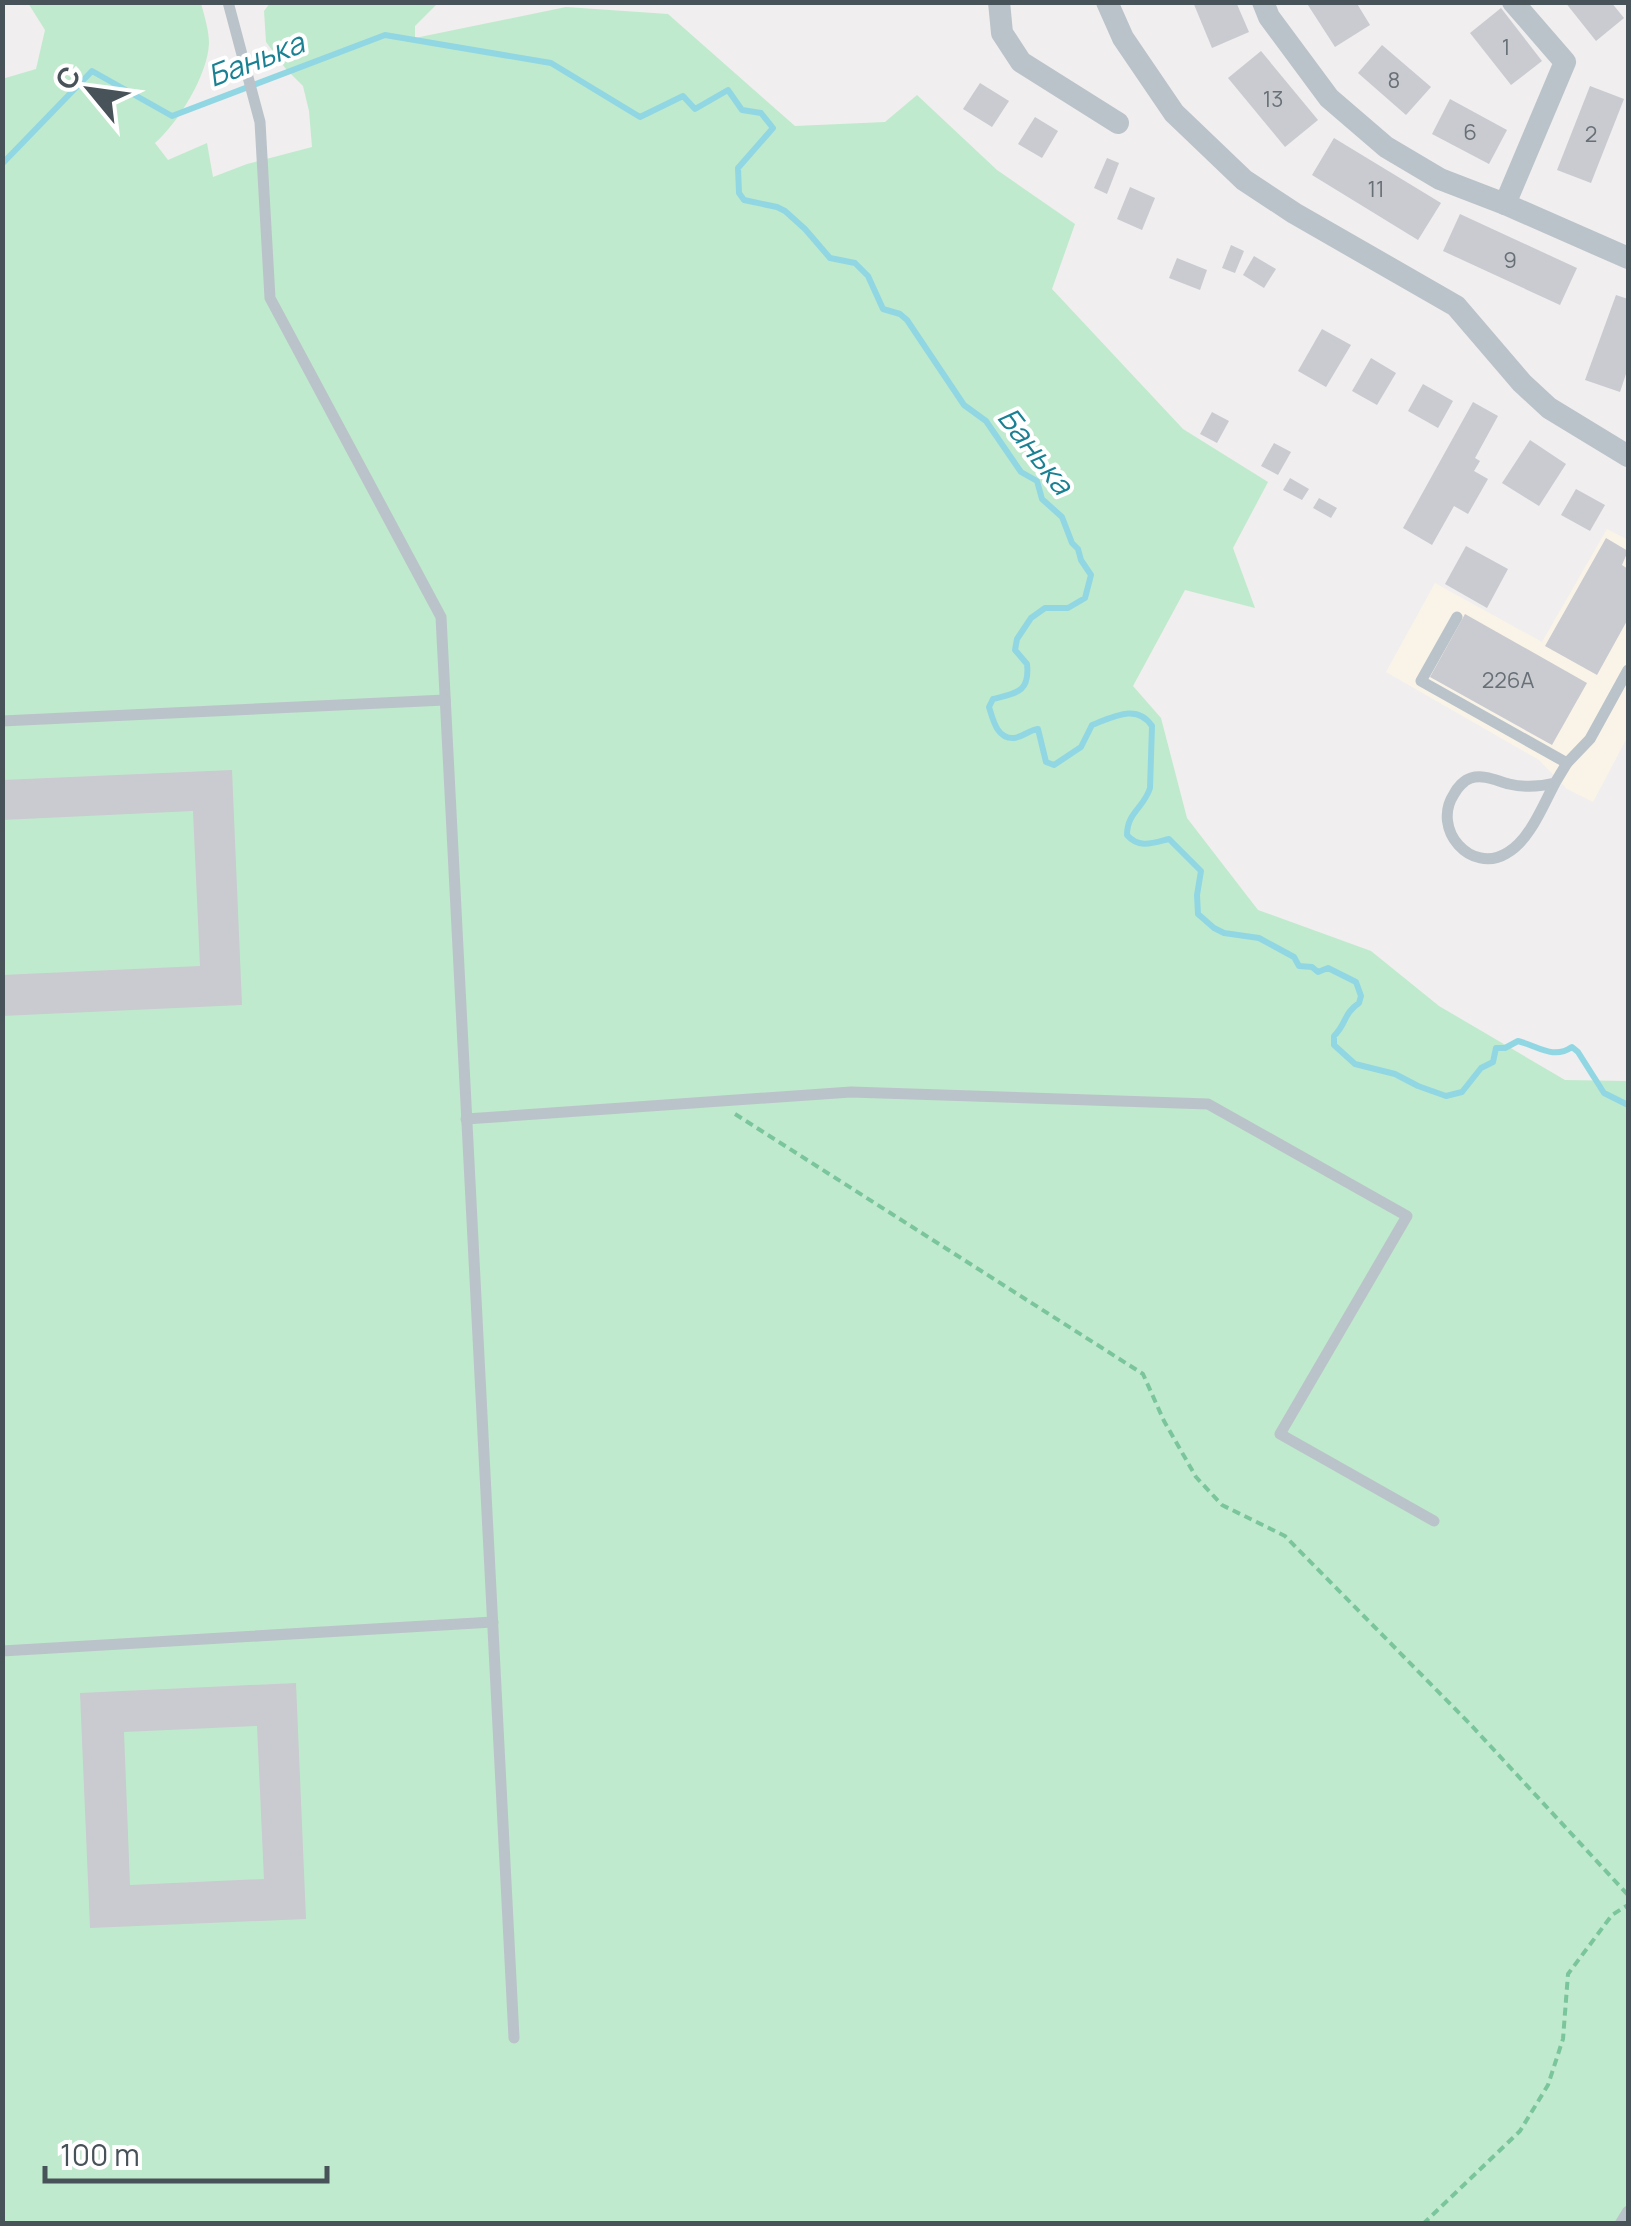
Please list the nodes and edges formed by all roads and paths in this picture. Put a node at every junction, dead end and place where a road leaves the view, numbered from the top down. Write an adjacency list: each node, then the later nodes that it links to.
1 (228, 2): 12 (lane)
2 (999, 2): 6 (street)
3 (1107, 2): 9 (street)
4 (1262, 2): 7 (street)
5 (1514, 2): 7 (street)
6 (1118, 123)
7 (1505, 204): 8 (street)
8 (1628, 258)
9 (1628, 456)
10 (1457, 616): 14 (lane)
11 (1628, 670): 14 (lane)
12 (445, 700): 13 (lane); 17 (lane)
13 (2, 721)
14 (1567, 763): 15 (lane)
15 (1555, 782): 15 (lane)
16 (715, 1101): 17 (lane); 18 (lane); 21 (path)
17 (466, 1118): 19 (lane)
18 (1434, 1521)
19 (492, 1622): 20 (lane); 23 (lane)
20 (2, 1651)
21 (1628, 1896)
22 (1628, 1905): 25 (path)
23 (514, 2038)
24 (1628, 2211): 26 (lane)
25 (1423, 2224)
26 (1620, 2224)

